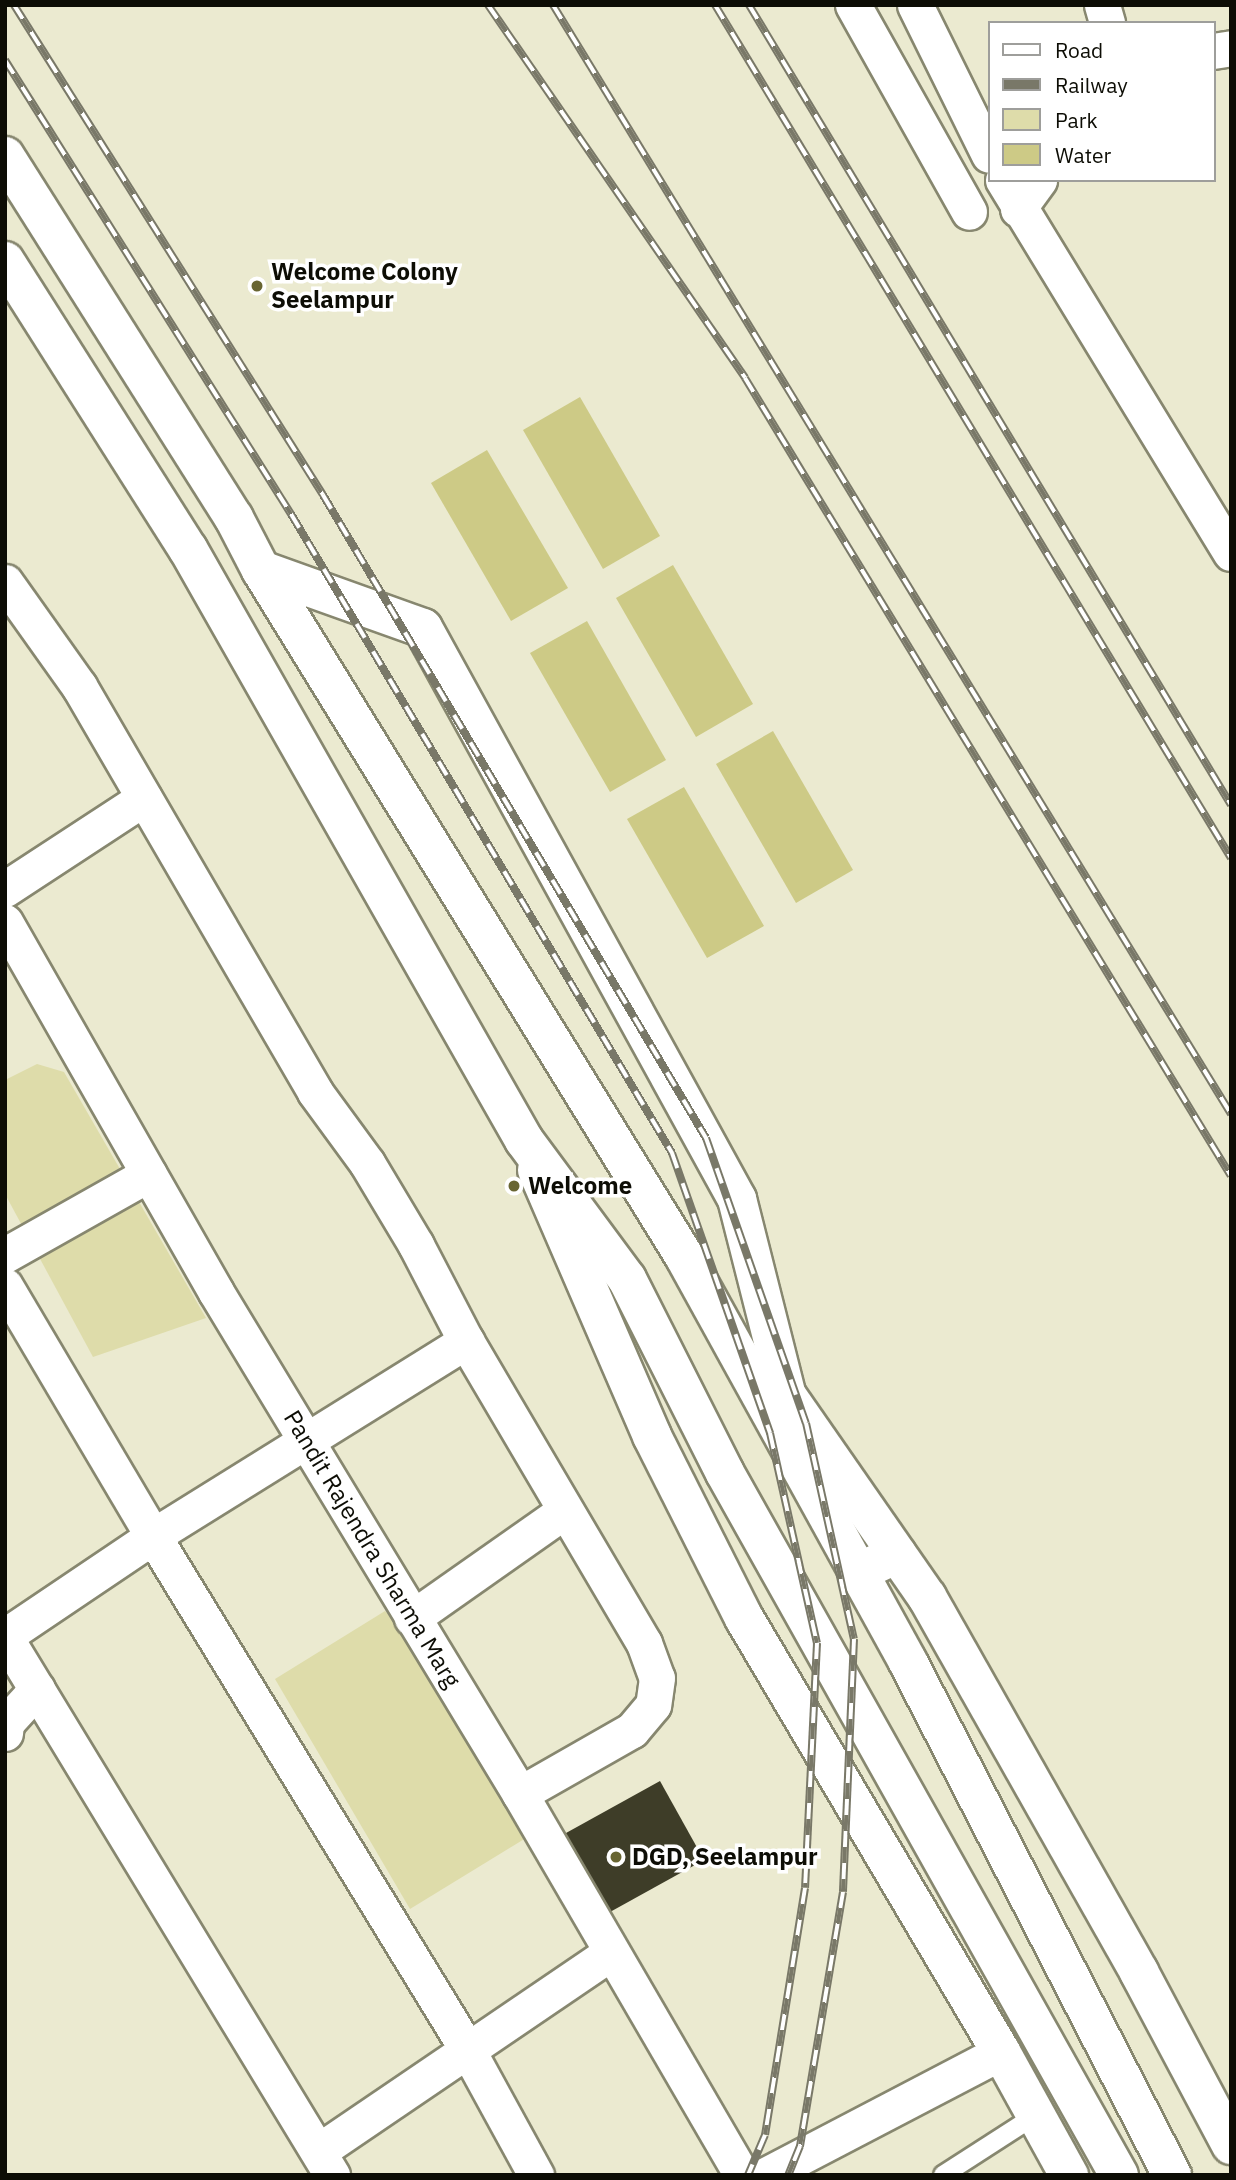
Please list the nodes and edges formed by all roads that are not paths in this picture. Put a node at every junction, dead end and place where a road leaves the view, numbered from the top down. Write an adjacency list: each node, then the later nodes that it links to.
1 (853, 5): 7 (street)
2 (915, 5): 3 (street)
3 (988, 153)
4 (5, 156): 10 (main road)
5 (1035, 182): 6 (street)
6 (1010, 195): 9 (street)
7 (969, 212)
8 (5, 261): 15 (main road)
9 (1231, 553)
10 (261, 570): 18 (main road); 21 (main road)
11 (5, 582): 12 (street)
12 (144, 798): 13 (street); 20 (street)
13 (5, 889)
14 (5, 922): 16 (street, Pandit Rajendra Sharma Marg)
15 (524, 1140): 35 (main road); 44 (main road)
16 (149, 1174): 17 (street); 22 (street, Pandit Rajendra Sharma Marg)
17 (5, 1255)
18 (684, 1256): 21 (main road); 23 (main road)
19 (5, 1286): 25 (street)
20 (466, 1341): 22 (street); 24 (street)
21 (787, 1395): 23 (main road); 26 (main road)
22 (306, 1438): 25 (street); 28 (street, Pandit Rajendra Sharma Marg)
23 (807, 1475): 27 (main road)
24 (564, 1511): 28 (street); 32 (street)
25 (153, 1536): 29 (street); 34 (street)
26 (897, 1554): 27 (main road); 37 (main road)
27 (859, 1572): 45 (main road)
28 (412, 1618): 32 (street, Pandit Rajendra Sharma Marg)
29 (5, 1637): 30 (street)
30 (37, 1689): 31 (street); 38 (street)
31 (5, 1732)
32 (520, 1794): 33 (street, Pandit Rajendra Sharma Marg)
33 (610, 1953): 34 (street); 40 (street, Pandit Rajendra Sharma Marg)
34 (467, 2049): 38 (street); 39 (street)
35 (1001, 2052): 36 (main road); 41 (street)
36 (1036, 2115): 42 (lane); 43 (main road)
37 (1231, 2145)
38 (326, 2163)
39 (536, 2175)
40 (742, 2175)
41 (766, 2175)
42 (943, 2175)
43 (1069, 2175)
44 (1119, 2175)
45 (1172, 2175)

